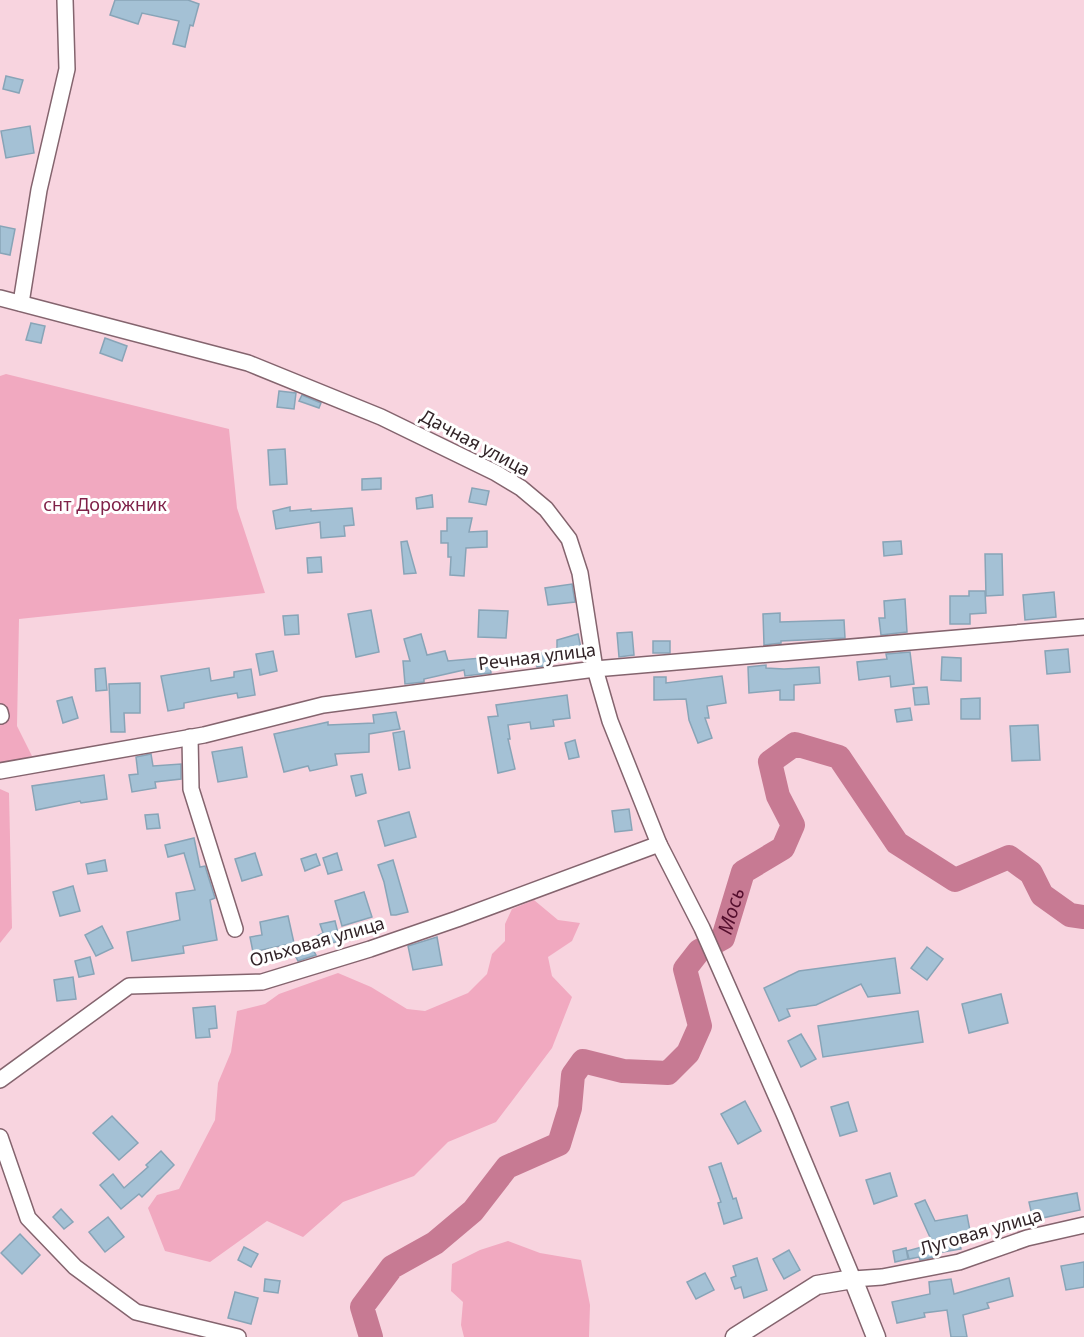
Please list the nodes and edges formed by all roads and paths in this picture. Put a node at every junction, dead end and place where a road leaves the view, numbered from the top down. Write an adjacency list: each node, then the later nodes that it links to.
1 (65, 0): 3 (street)
2 (0, 298): 3 (street, Дачная улица)
3 (21, 303): 5 (street, Дачная улица)
4 (1084, 627): 5 (street, Речная улица)
5 (595, 669): 6 (street, Речная улица); 8 (street, Дачная улица)
6 (190, 737): 7 (street, Речная улица); 9 (street, Ольховая улица)
7 (1, 771)
8 (659, 844): 10 (street, Ольховая улица); 13 (street, Дачная улица)
9 (235, 929)
10 (0, 1080)
11 (0, 1137): 14 (street)
12 (1084, 1225): 13 (street, Луговая улица)
13 (853, 1279): 15 (street); 16 (street)
14 (238, 1337)
15 (735, 1337)
16 (876, 1337)

